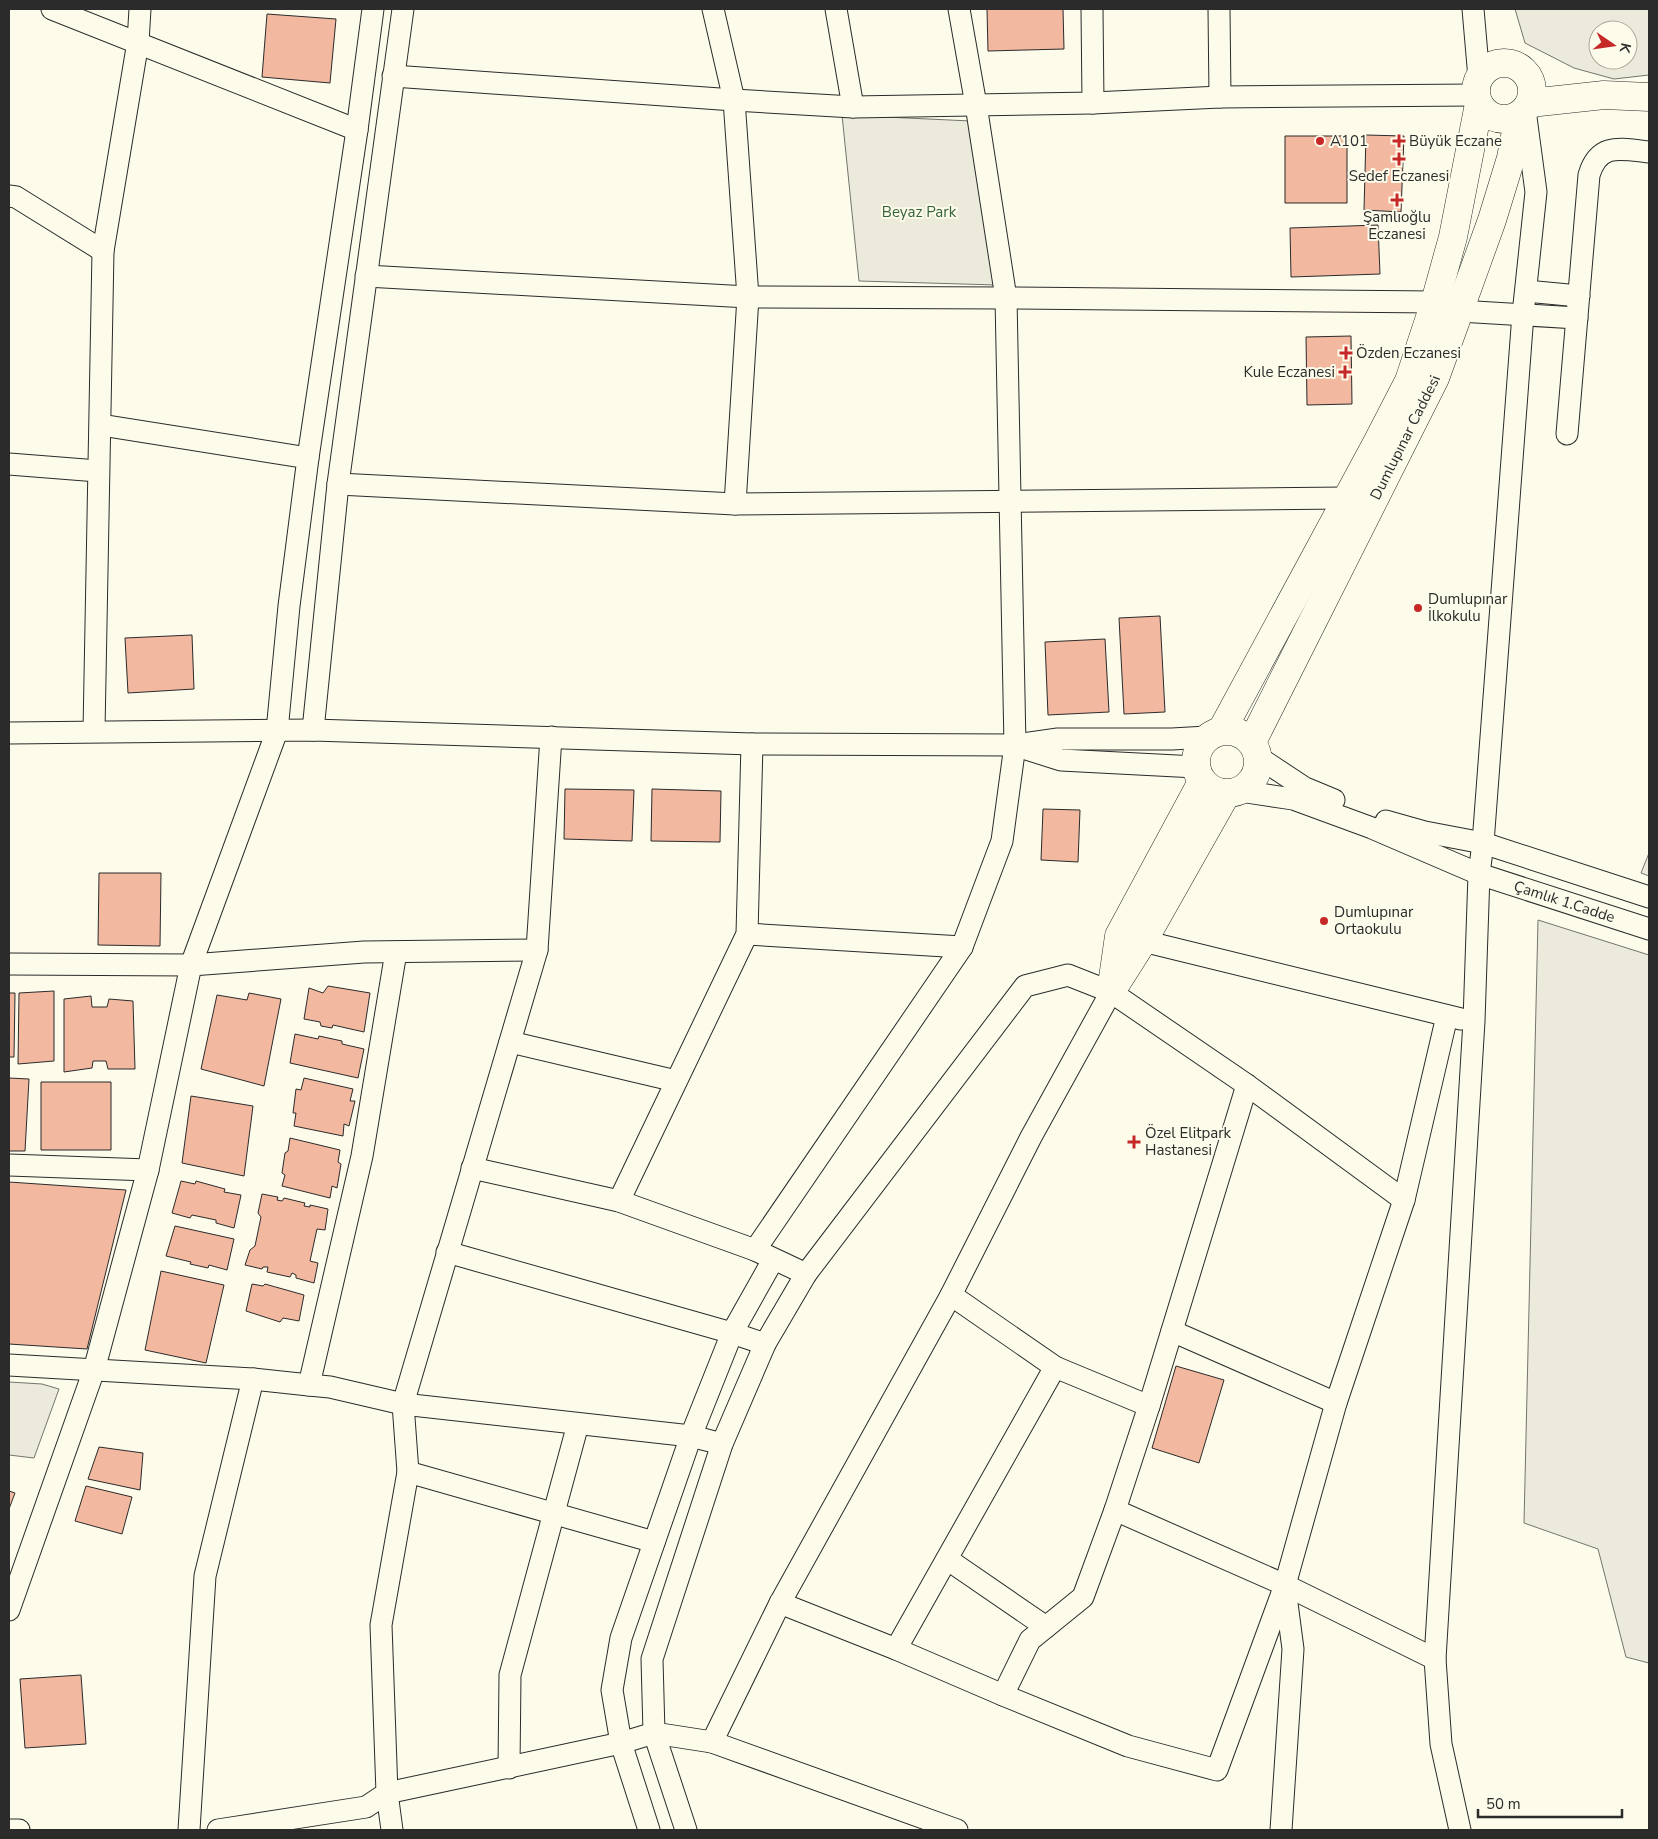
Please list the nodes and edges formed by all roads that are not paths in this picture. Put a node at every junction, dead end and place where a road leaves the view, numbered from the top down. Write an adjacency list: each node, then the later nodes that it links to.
1 (52, 9): 11 (street)
2 (140, 9): 11 (street)
3 (373, 9): 21 (street)
4 (404, 9): 12 (street)
5 (713, 9): 16 (street)
6 (836, 9): 20 (street)
7 (959, 9): 19 (street)
8 (1092, 9): 18 (street)
9 (1220, 9): 14 (street)
10 (1473, 9): 13 (street)
11 (138, 42): 21 (street); 24 (street)
12 (393, 76): 16 (street); 25 (street)
13 (1478, 92): 14 (street); 17 (main road); 17 (main road); 30 (main road, Dumlupınar Caddesi)
14 (1220, 97): 18 (street)
15 (1649, 97): 17 (main road)
16 (734, 100): 20 (street); 28 (street)
17 (1526, 102): 26 (street); 30 (main road, Dumlupınar Caddesi)
18 (1093, 103): 19 (street)
19 (976, 105): 20 (street); 29 (street)
20 (853, 107)
21 (357, 130): 35 (street)
22 (1649, 152): 27 (street)
23 (9, 196): 24 (street)
24 (103, 251): 33 (street)
25 (366, 276): 28 (street); 38 (street)
26 (1526, 291): 27 (street); 31 (street)
27 (1579, 296): 32 (street)
28 (748, 297): 29 (street); 41 (street)
29 (1006, 298): 30 (street); 40 (street)
30 (1447, 306): 31 (street); 39 (main road, Dumlupınar Caddesi); 50 (main road, Dumlupınar Caddesi)
31 (1523, 314): 32 (street); 52 (street)
32 (1577, 318): 34 (street)
33 (101, 425): 35 (street); 37 (street)
34 (1567, 434)
35 (308, 458): 44 (street)
36 (9, 464): 37 (street)
37 (98, 471): 43 (street)
38 (338, 484): 41 (street); 42 (street)
39 (1346, 498): 40 (street); 46 (main road, Dumlupınar Caddesi)
40 (1011, 500): 41 (street); 49 (street)
41 (735, 504)
42 (313, 730): 44 (street); 47 (street)
43 (94, 731): 44 (street); 45 (street)
44 (276, 731): 62 (street)
45 (9, 733)
46 (1214, 733): 49 (street); 50 (main road); 51 (main road)
47 (551, 737): 48 (street); 59 (street)
48 (752, 744): 49 (street); 56 (street)
49 (1015, 745): 51 (street, Çamlık 1.Cadde); 58 (street)
50 (1255, 750): 51 (main road); 52 (street)
51 (1216, 783): 53 (street, Çamlık 1.Cadde); 57 (main road); 63 (main road)
52 (1483, 843): 53 (street); 54 (street)
53 (1479, 874): 55 (street, Çamlık 1.Cadde); 65 (street)
54 (1649, 897)
55 (1649, 929)
56 (747, 934): 58 (street); 67 (street)
57 (1143, 941): 63 (main road); 64 (street)
58 (962, 948): 74 (street)
59 (537, 950): 60 (street); 66 (street)
60 (396, 952): 62 (street); 86 (street)
61 (9, 964): 62 (street)
62 (191, 965): 71 (street)
63 (1111, 992): 68 (street); 77 (street); 78 (street)
64 (1447, 1016): 65 (street); 72 (street)
65 (1474, 1021): 103 (street)
66 (510, 1042): 67 (street); 70 (street)
67 (676, 1081): 73 (street)
68 (1248, 1085): 72 (street); 79 (street)
69 (9, 1165): 71 (street)
70 (472, 1168): 73 (street); 75 (street)
71 (148, 1170): 84 (street)
72 (1404, 1200): 87 (street)
73 (619, 1201): 74 (street)
74 (755, 1250): 76 (street)
75 (447, 1252): 80 (street); 88 (street)
76 (773, 1260): 77 (street); 80 (street)
77 (806, 1274): 81 (street)
78 (951, 1296): 83 (street); 99 (street)
79 (1172, 1331): 87 (street); 89 (street)
80 (732, 1333): 81 (street); 91 (street)
81 (765, 1344): 92 (street)
82 (9, 1365): 84 (street)
83 (1055, 1367): 89 (street); 97 (street)
84 (94, 1370): 85 (street); 100 (street)
85 (253, 1379): 86 (street); 112 (street)
86 (309, 1385): 88 (street)
87 (1336, 1403): 98 (street)
88 (403, 1404): 90 (street); 93 (street)
89 (1149, 1406): 94 (street)
90 (578, 1424): 91 (street); 95 (street)
91 (691, 1436): 92 (street); 96 (street)
92 (722, 1444): 105 (street)
93 (408, 1472): 95 (street); 109 (street)
94 (1115, 1510): 98 (street); 101 (street)
95 (554, 1514): 96 (street); 108 (street)
96 (654, 1542): 107 (street)
97 (947, 1559): 101 (street); 102 (street)
98 (1285, 1586): 103 (street); 104 (street); 118 (street)
99 (780, 1603): 102 (street); 106 (street)
100 (9, 1610)
101 (1046, 1628): 104 (street)
102 (896, 1649): 104 (street)
103 (1435, 1659): 119 (street)
104 (1003, 1695)
105 (654, 1733): 106 (street); 107 (street); 116 (street)
106 (712, 1742): 117 (street)
107 (621, 1743): 108 (street); 115 (street)
108 (509, 1768): 109 (street)
109 (387, 1793): 113 (street); 114 (street)
110 (9, 1830): 111 (street)
111 (18, 1830)
112 (189, 1830)
113 (218, 1830)
114 (392, 1830)
115 (649, 1830)
116 (686, 1830)
117 (957, 1830)
118 (1281, 1830)
119 (1460, 1830)

